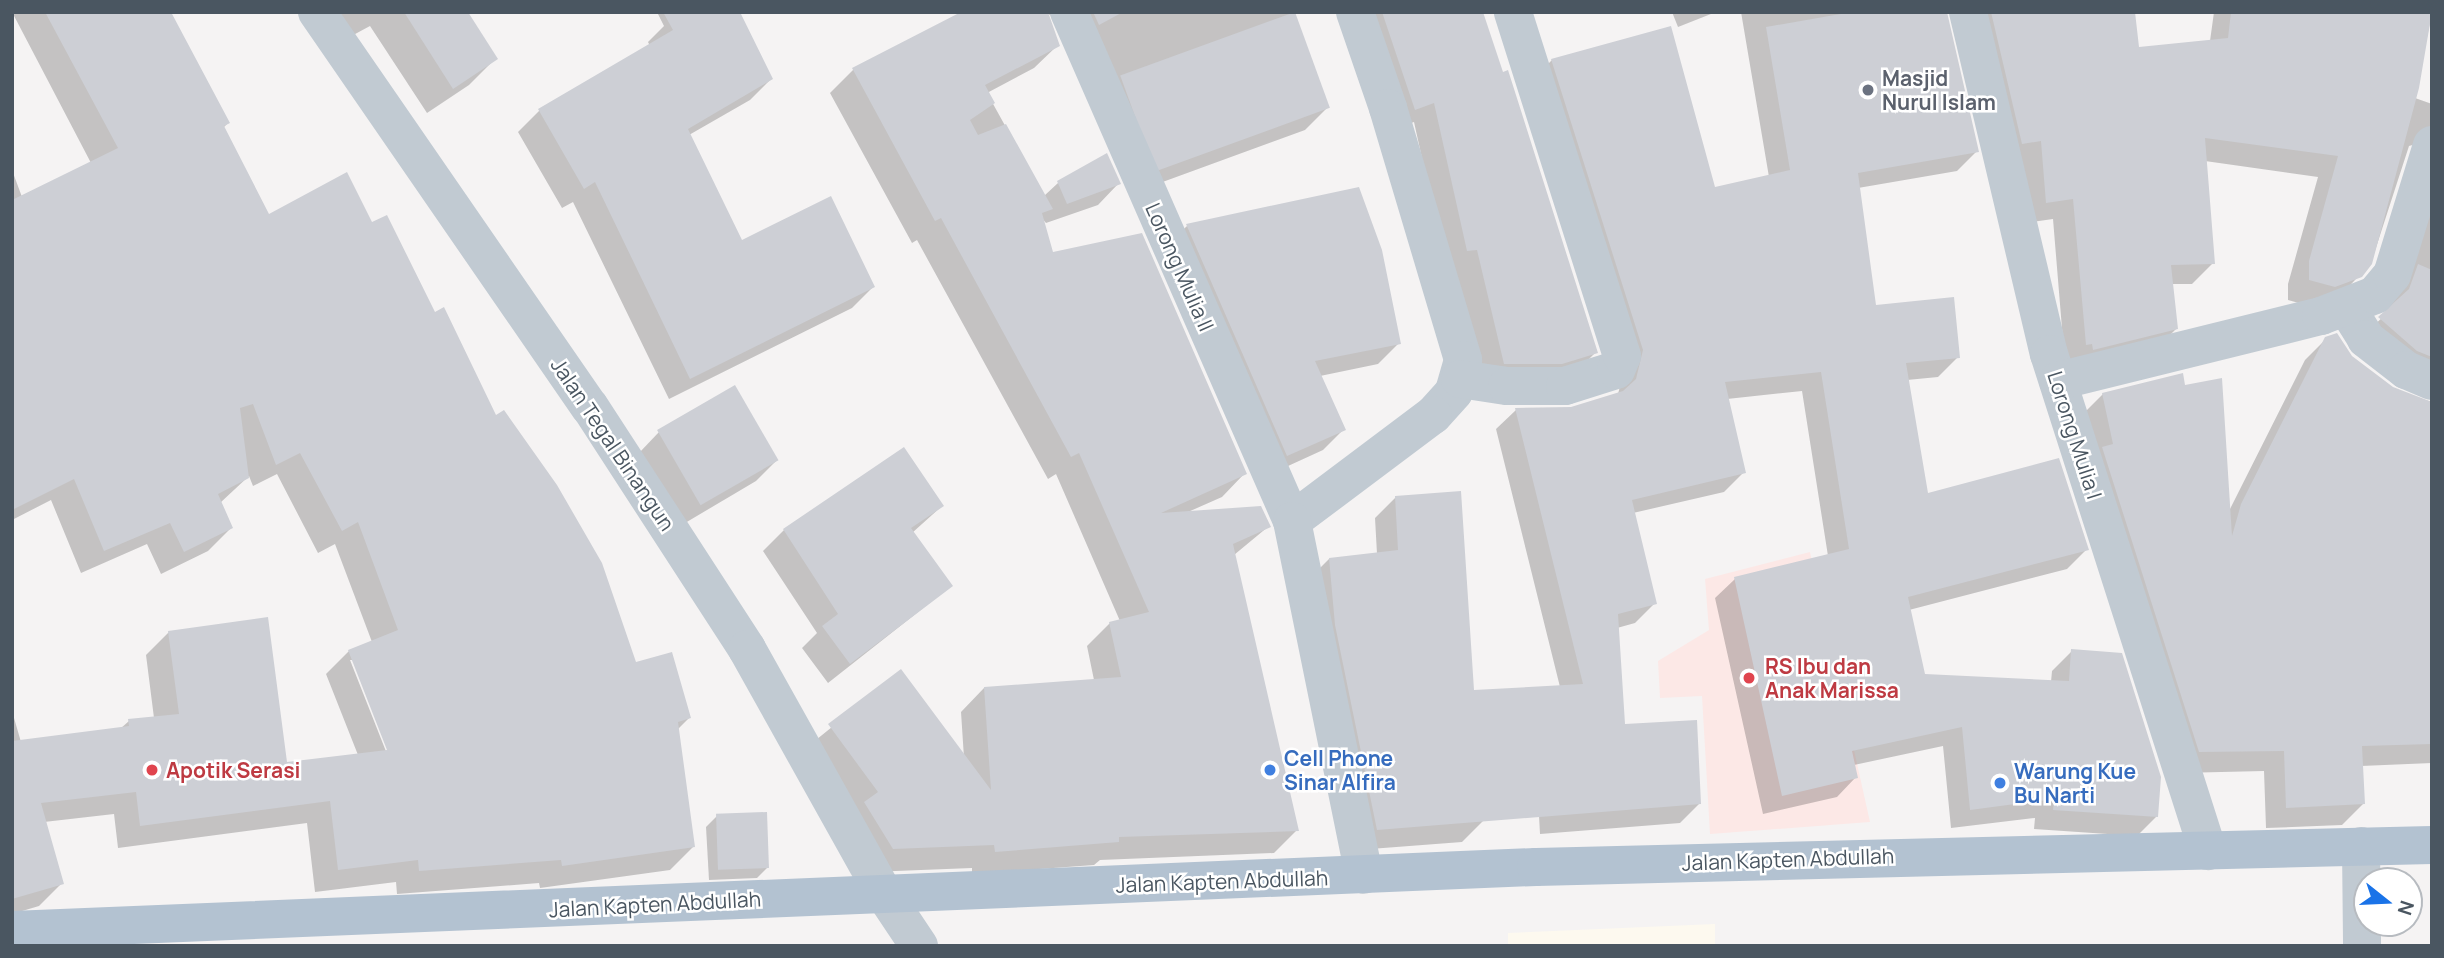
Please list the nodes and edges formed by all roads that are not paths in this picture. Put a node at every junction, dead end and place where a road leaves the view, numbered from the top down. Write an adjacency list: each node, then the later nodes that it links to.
1 (317, 12): 16 (street, Jalan Tegal Binangun)
2 (1069, 12): 11 (street, Lorong Mulia II)
3 (1355, 12): 8 (street)
4 (1513, 12): 8 (street)
5 (1968, 12): 9 (street, Lorong Mulia I)
6 (2432, 145): 7 (street)
7 (2347, 308): 9 (street); 10 (street)
8 (1460, 379): 11 (street)
9 (2058, 381): 14 (street, Lorong Mulia I)
10 (2432, 381)
11 (1292, 521): 15 (street, Lorong Mulia II)
12 (2432, 845): 13 (main road, Jalan Kapten Abdullah)
13 (2361, 846): 14 (main road, Jalan Kapten Abdullah); 19 (street)
14 (2208, 851): 15 (main road, Jalan Kapten Abdullah)
15 (1364, 875): 16 (main road, Jalan Kapten Abdullah)
16 (883, 891): 17 (main road, Jalan Kapten Abdullah); 18 (street, Jalan Tegal Binangun)
17 (12, 930)
18 (919, 946)
19 (2362, 946)

